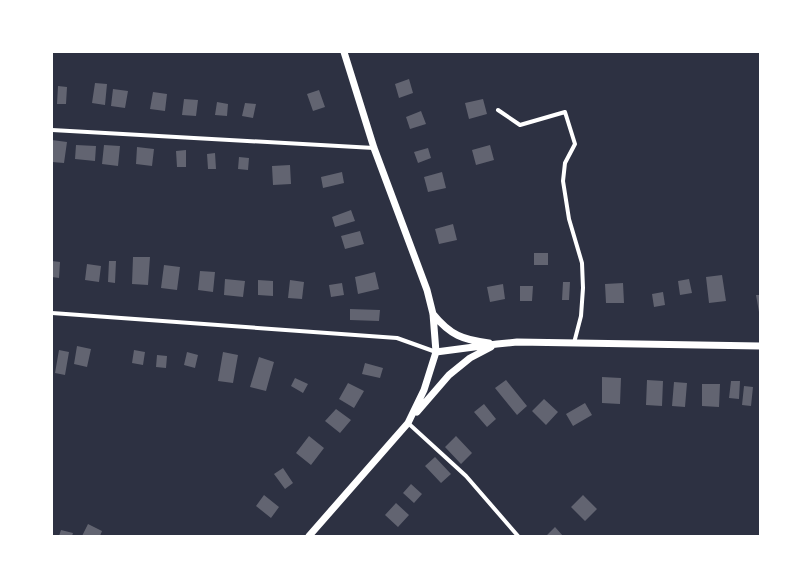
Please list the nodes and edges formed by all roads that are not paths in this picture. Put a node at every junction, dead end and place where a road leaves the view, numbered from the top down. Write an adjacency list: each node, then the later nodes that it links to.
1 (344, 52): 4 (street)
2 (498, 110): 7 (street)
3 (52, 130): 4 (street)
4 (374, 148): 6 (street)
5 (52, 313): 10 (street)
6 (433, 314): 8 (street); 10 (street)
7 (574, 343): 8 (street); 9 (street)
8 (497, 344): 10 (street); 11 (street)
9 (760, 346)
10 (436, 352): 11 (street)
11 (408, 423): 12 (street); 13 (street)
12 (309, 536)
13 (518, 536)

